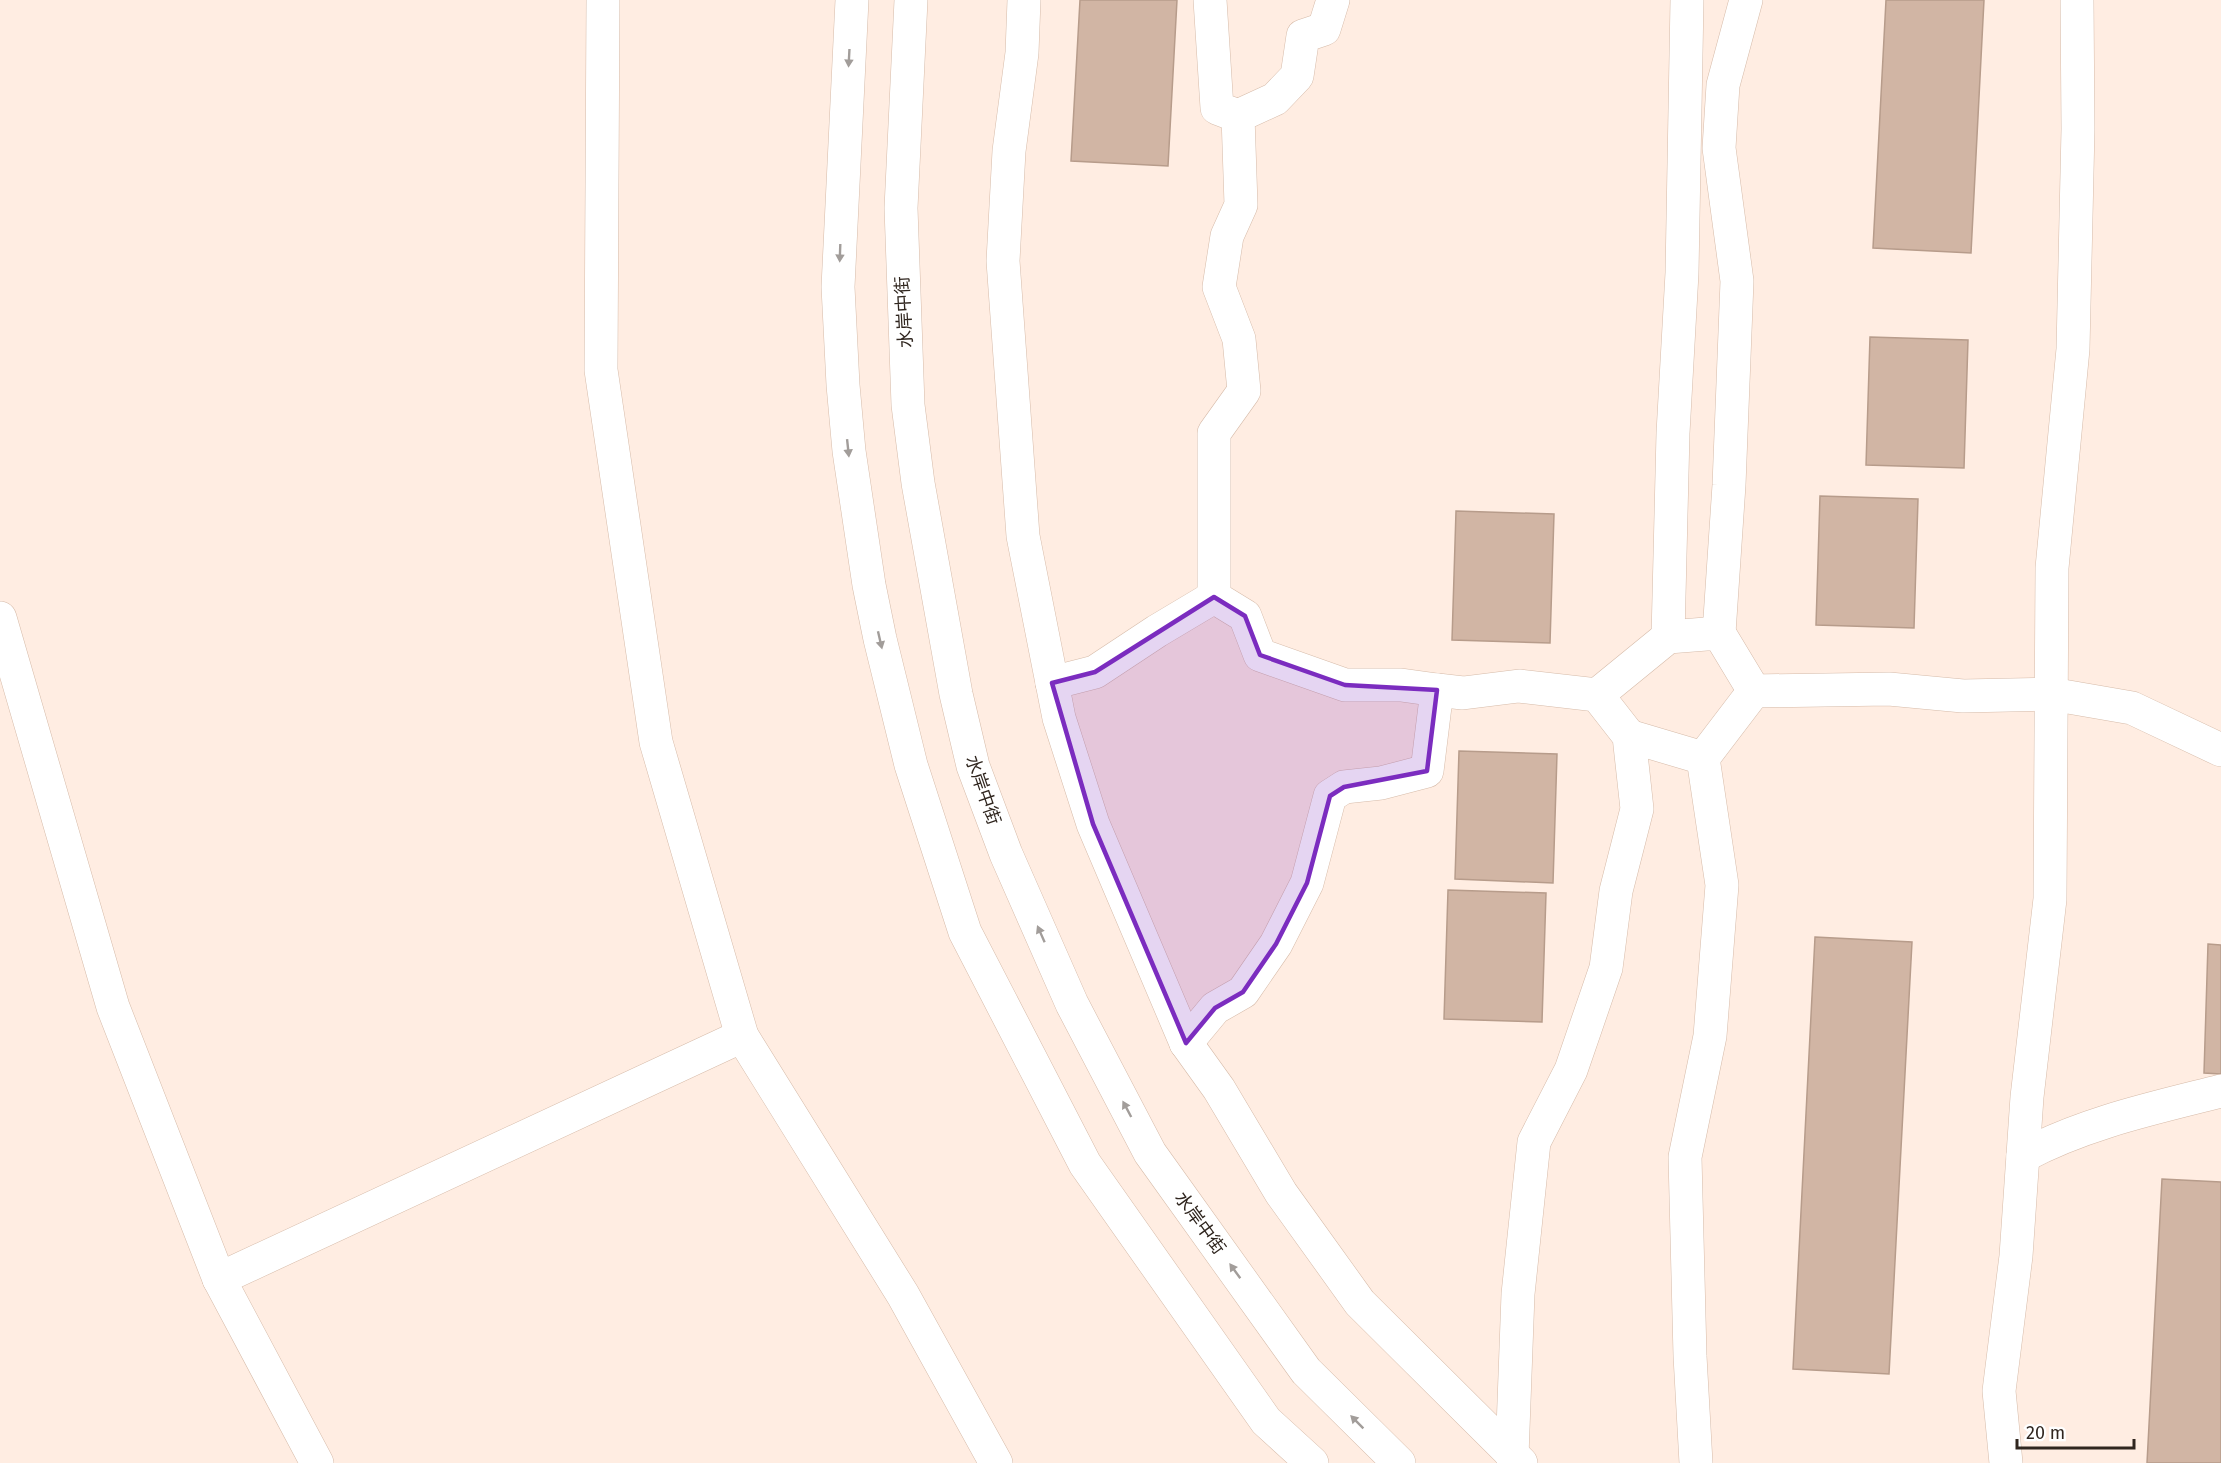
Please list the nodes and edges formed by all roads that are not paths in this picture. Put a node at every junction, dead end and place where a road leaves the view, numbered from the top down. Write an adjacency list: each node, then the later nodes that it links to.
1 (603, 0): 23 (street)
2 (852, 0): 31 (street, one-way to 31)
3 (911, 0): 32 (street, 水岸中街, one-way to 3)
4 (1024, 0): 15 (street)
5 (1210, 0): 10 (street)
6 (1333, 0): 10 (street)
7 (1687, 0): 14 (street)
8 (1746, 0): 13 (street)
9 (2078, 0): 18 (street)
10 (1238, 116): 11 (street)
11 (1214, 597): 15 (street); 16 (street)
12 (0, 618): 27 (street)
13 (1719, 633): 14 (street); 17 (street)
14 (1668, 637): 19 (street)
15 (1052, 683): 24 (street)
16 (1437, 690): 19 (street); 24 (street)
17 (1754, 691): 18 (street); 22 (street)
18 (2051, 694): 21 (street); 26 (street)
19 (1597, 695): 20 (street)
20 (1629, 736): 22 (street); 28 (street)
21 (2221, 750)
22 (1703, 758): 33 (street)
23 (742, 1036): 27 (street); 30 (street)
24 (1186, 1043): 28 (street)
25 (2221, 1091): 26 (street)
26 (2023, 1156): 34 (street)
27 (219, 1279): 29 (street)
28 (1516, 1459)
29 (317, 1463)
30 (996, 1463)
31 (1312, 1463)
32 (1399, 1463)
33 (1696, 1463)
34 (2006, 1463)

